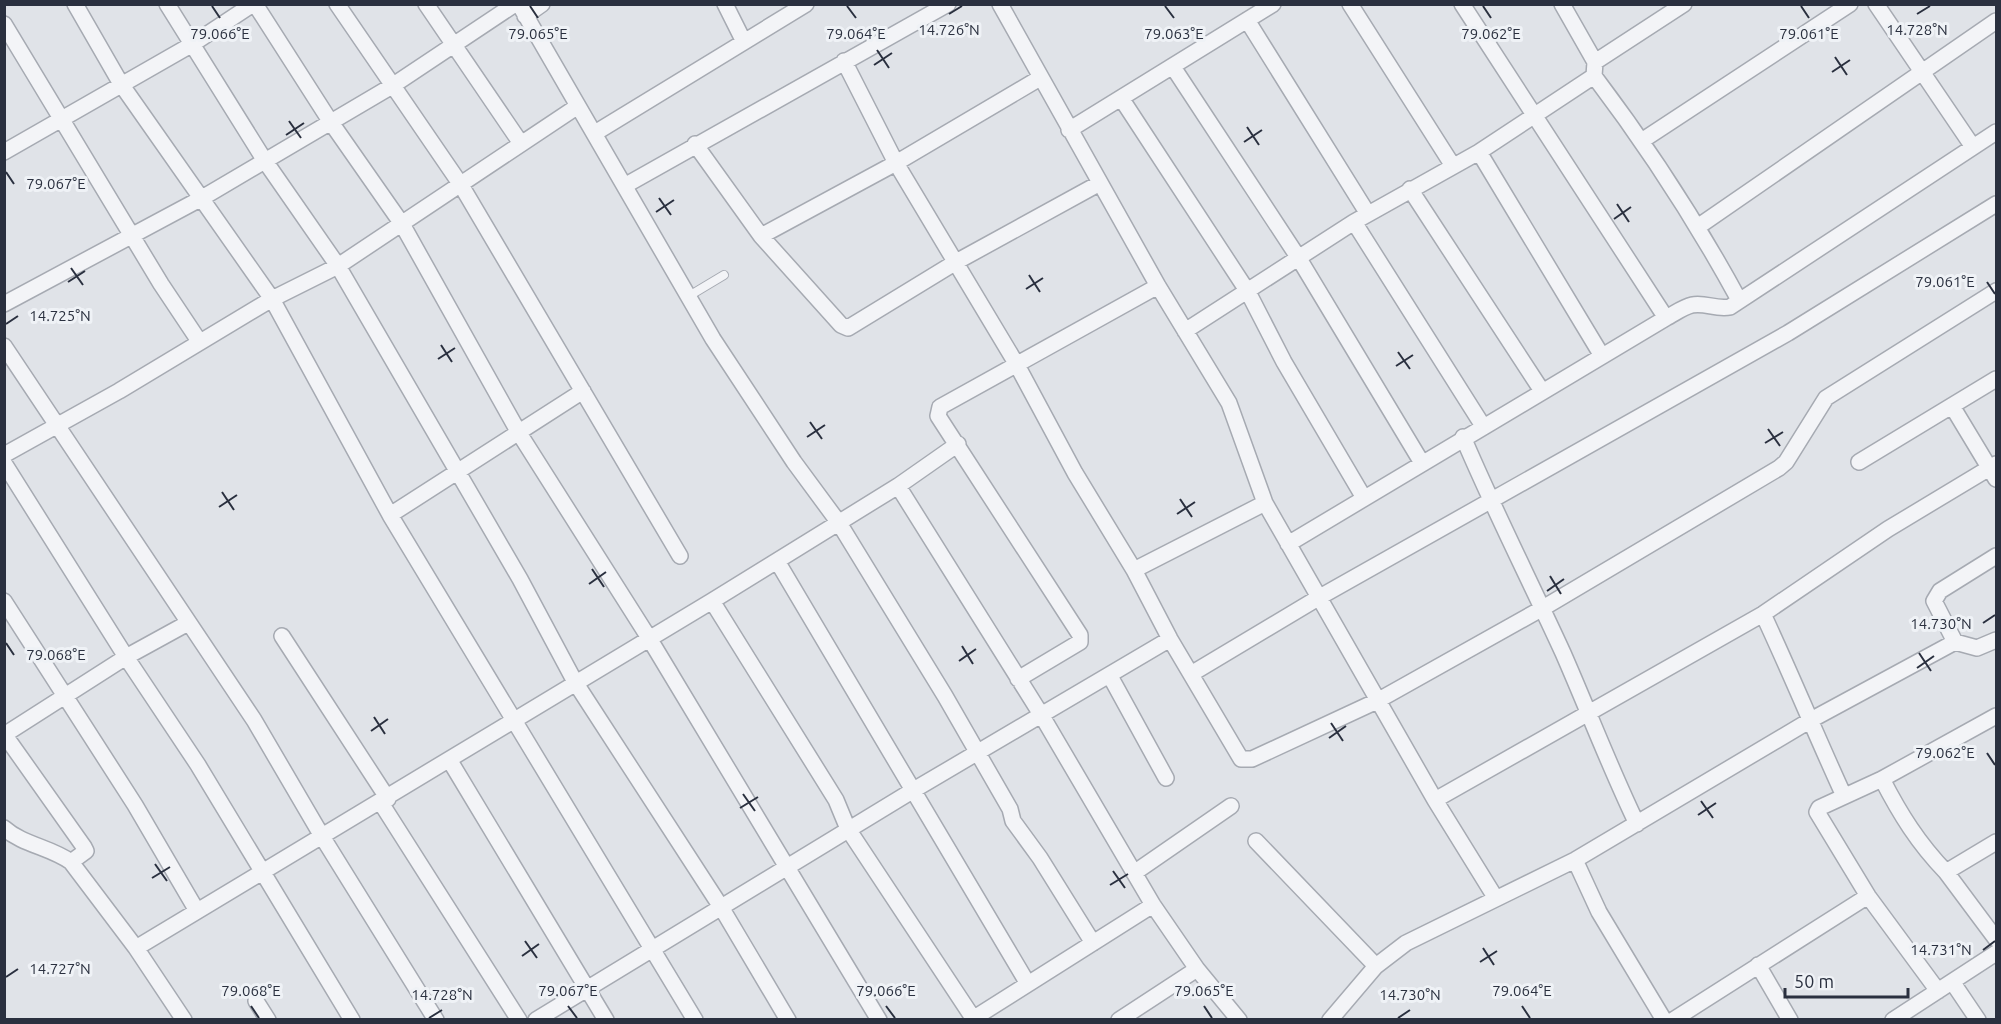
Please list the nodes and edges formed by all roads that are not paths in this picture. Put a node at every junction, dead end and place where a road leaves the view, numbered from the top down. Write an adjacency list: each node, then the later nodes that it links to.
1 (75, 4): 30 (street)
2 (167, 4): 23 (street)
3 (254, 4): 23 (street); 36 (street)
4 (337, 4): 31 (street)
5 (426, 4): 24 (street)
6 (542, 4): 18 (street)
7 (725, 4): 22 (street)
8 (806, 4): 22 (street)
9 (948, 4): 25 (street)
10 (1000, 4): 29 (street)
11 (1350, 4): 48 (street)
12 (1462, 4): 34 (street)
13 (1562, 4): 27 (street)
14 (1684, 4): 27 (street)
15 (1850, 4): 40 (street)
16 (1876, 4): 28 (street)
17 (1267, 6): 19 (street)
18 (520, 8): 24 (street); 33 (street)
19 (1247, 20): 26 (street); 55 (street)
20 (1996, 21): 28 (street)
21 (4, 24): 35 (street)
22 (744, 42): 39 (street)
23 (191, 45): 30 (street); 46 (street)
24 (455, 45): 31 (street); 41 (street)
25 (844, 61): 42 (street); 47 (street)
26 (1173, 67): 32 (street); 61 (street)
27 (1595, 69): 34 (street); 40 (street)
28 (1922, 73): 43 (street); 58 (street)
29 (1040, 78): 37 (street); 47 (street)
30 (121, 84): 35 (street); 53 (street)
31 (392, 86): 36 (street); 50 (street)
32 (1121, 98): 37 (street); 67 (street)
33 (578, 106): 39 (street); 41 (street)
34 (1536, 117): 45 (street); 72 (street)
35 (61, 119): 44 (street); 59 (street)
36 (330, 121): 46 (street); 57 (street)
37 (1069, 130): 49 (street)
38 (1996, 132): 43 (street)
39 (595, 133): 51 (street)
40 (1642, 140): 58 (street)
41 (520, 142): 50 (street)
42 (695, 144): 51 (street); 60 (street)
43 (1973, 147): 70 (street)
44 (4, 152)
45 (1479, 152): 48 (street); 76 (street)
46 (265, 161): 53 (street); 63 (street)
47 (896, 163): 60 (street); 62 (street)
48 (1453, 166): 52 (street)
49 (1100, 183): 62 (street); 65 (street)
50 (461, 185): 57 (street); 79 (street)
51 (626, 185): 68 (street)
52 (1410, 189): 55 (street); 80 (street)
53 (202, 198): 59 (street); 69 (street)
54 (1996, 204): 94 (street)
55 (1368, 214): 56 (street)
56 (1354, 222): 61 (street); 83 (street)
57 (402, 224): 63 (street); 84 (street)
58 (1699, 226): 70 (street)
59 (132, 235): 71 (street); 74 (street)
60 (761, 236): 62 (street)
61 (1298, 257): 67 (street); 88 (street)
62 (956, 262): 77 (street)
63 (338, 266): 69 (street); 91 (street)
64 (724, 275): 68 (lane)
65 (1158, 286): 73 (street); 77 (street)
66 (1996, 291): 106 (street)
67 (1248, 292): 73 (street); 93 (street)
68 (689, 296): 97 (street)
69 (272, 299): 74 (street); 96 (street)
70 (1739, 300): 72 (street)
71 (4, 304)
72 (1666, 318): 76 (street)
73 (1185, 331): 95 (street)
74 (199, 341): 82 (street)
75 (4, 346): 82 (street)
76 (1602, 356): 80 (street)
77 (1017, 365): 86 (street); 102 (street)
78 (1996, 379): 81 (street)
79 (583, 391): 84 (street); 99 (street)
80 (1542, 391): 83 (street)
81 (1952, 406): 87 (street); 90 (street)
82 (58, 425): 89 (street); 108 (street)
83 (1484, 426): 85 (street)
84 (519, 433): 91 (street); 110 (street)
85 (1464, 437): 88 (street); 94 (street)
86 (958, 444): 92 (street); 117 (street)
87 (1859, 462)
88 (1422, 463): 93 (street)
89 (6, 465): 114 (street)
90 (1994, 470): 107 (street)
91 (457, 472): 96 (street); 118 (street)
92 (898, 486): 97 (street); 117 (street)
93 (1364, 498): 98 (street)
94 (1490, 500): 103 (street); 106 (street)
95 (1265, 503): 98 (street); 102 (street)
96 (390, 515): 125 (street)
97 (838, 523): 101 (street); 127 (street)
98 (1288, 544): 103 (street)
99 (680, 556)
100 (1996, 556): 113 (street)
101 (777, 561): 105 (street); 131 (street)
102 (1134, 570): 111 (street)
103 (1318, 598): 115 (street); 120 (street)
104 (4, 601): 119 (street)
105 (712, 601): 110 (street); 138 (street)
106 (1543, 608): 120 (street); 121 (street)
107 (1762, 614): 121 (street); 124 (street)
108 (188, 622): 114 (street); 139 (street)
109 (282, 636): 134 (street)
110 (649, 638): 118 (street); 144 (street)
111 (1170, 639): 115 (street); 116 (street)
112 (1996, 640): 113 (street)
113 (1955, 642): 124 (street)
114 (126, 657): 119 (street); 145 (street)
115 (1191, 674): 120 (street)
116 (1110, 676): 122 (street); 129 (street)
117 (1018, 679): 122 (street)
118 (575, 682): 125 (street); 151 (street)
119 (66, 697): 126 (street); 152 (street)
120 (1377, 701): 133 (street)
121 (1590, 713): 133 (street); 136 (street)
122 (1042, 716): 127 (street); 147 (street)
123 (1996, 716): 130 (street)
124 (1809, 721): 132 (street); 136 (street)
125 (515, 722): 128 (street); 156 (street)
126 (5, 734): 143 (street)
127 (978, 753): 131 (street); 154 (street)
128 (450, 761): 134 (street); 163 (street)
129 (1166, 778)
130 (1882, 779): 132 (street); 146 (street)
131 (912, 791): 138 (street); 162 (street)
132 (1844, 796): 148 (street)
133 (1435, 800): 149 (street)
134 (384, 801): 139 (street); 171 (street)
135 (1231, 806): 147 (street)
136 (1636, 824): 142 (street)
137 (4, 828): 143 (street)
138 (848, 829): 144 (street); 167 (street)
139 (323, 838): 145 (street); 170 (street)
140 (1256, 841): 159 (street)
141 (1996, 842): 146 (street)
142 (1575, 860): 149 (street); 180 (street)
143 (71, 862): 155 (street)
144 (787, 867): 151 (street); 176 (street)
145 (262, 872): 152 (street); 169 (street)
146 (1946, 872): 153 (street)
147 (1134, 873): 150 (street)
148 (1868, 896): 158 (street); 164 (street)
149 (1495, 897): 159 (street)
150 (1153, 905): 154 (street); 160 (street)
151 (722, 907): 156 (street); 175 (street)
152 (197, 911): 155 (street)
153 (1996, 939)
154 (1093, 943): 162 (street)
155 (136, 948): 166 (street)
156 (651, 950): 163 (street); 174 (street)
157 (1996, 953): 161 (street)
158 (1758, 965): 181 (street); 182 (street)
159 (1376, 966): 179 (street)
160 (1197, 969): 177 (street); 178 (street)
161 (1953, 982): 164 (street); 184 (street)
162 (1028, 984): 167 (street)
163 (586, 990): 172 (street); 173 (street)
164 (1938, 991): 183 (street)
165 (256, 1001): 168 (street)
166 (179, 1018)
167 (972, 1019)
168 (268, 1020)
169 (352, 1020)
170 (436, 1020)
171 (519, 1020)
172 (536, 1020)
173 (606, 1020)
174 (695, 1020)
175 (788, 1020)
176 (879, 1020)
177 (1119, 1020)
178 (1239, 1020)
179 (1330, 1020)
180 (1664, 1020)
181 (1673, 1020)
182 (1790, 1020)
183 (1893, 1020)
184 (1978, 1020)

